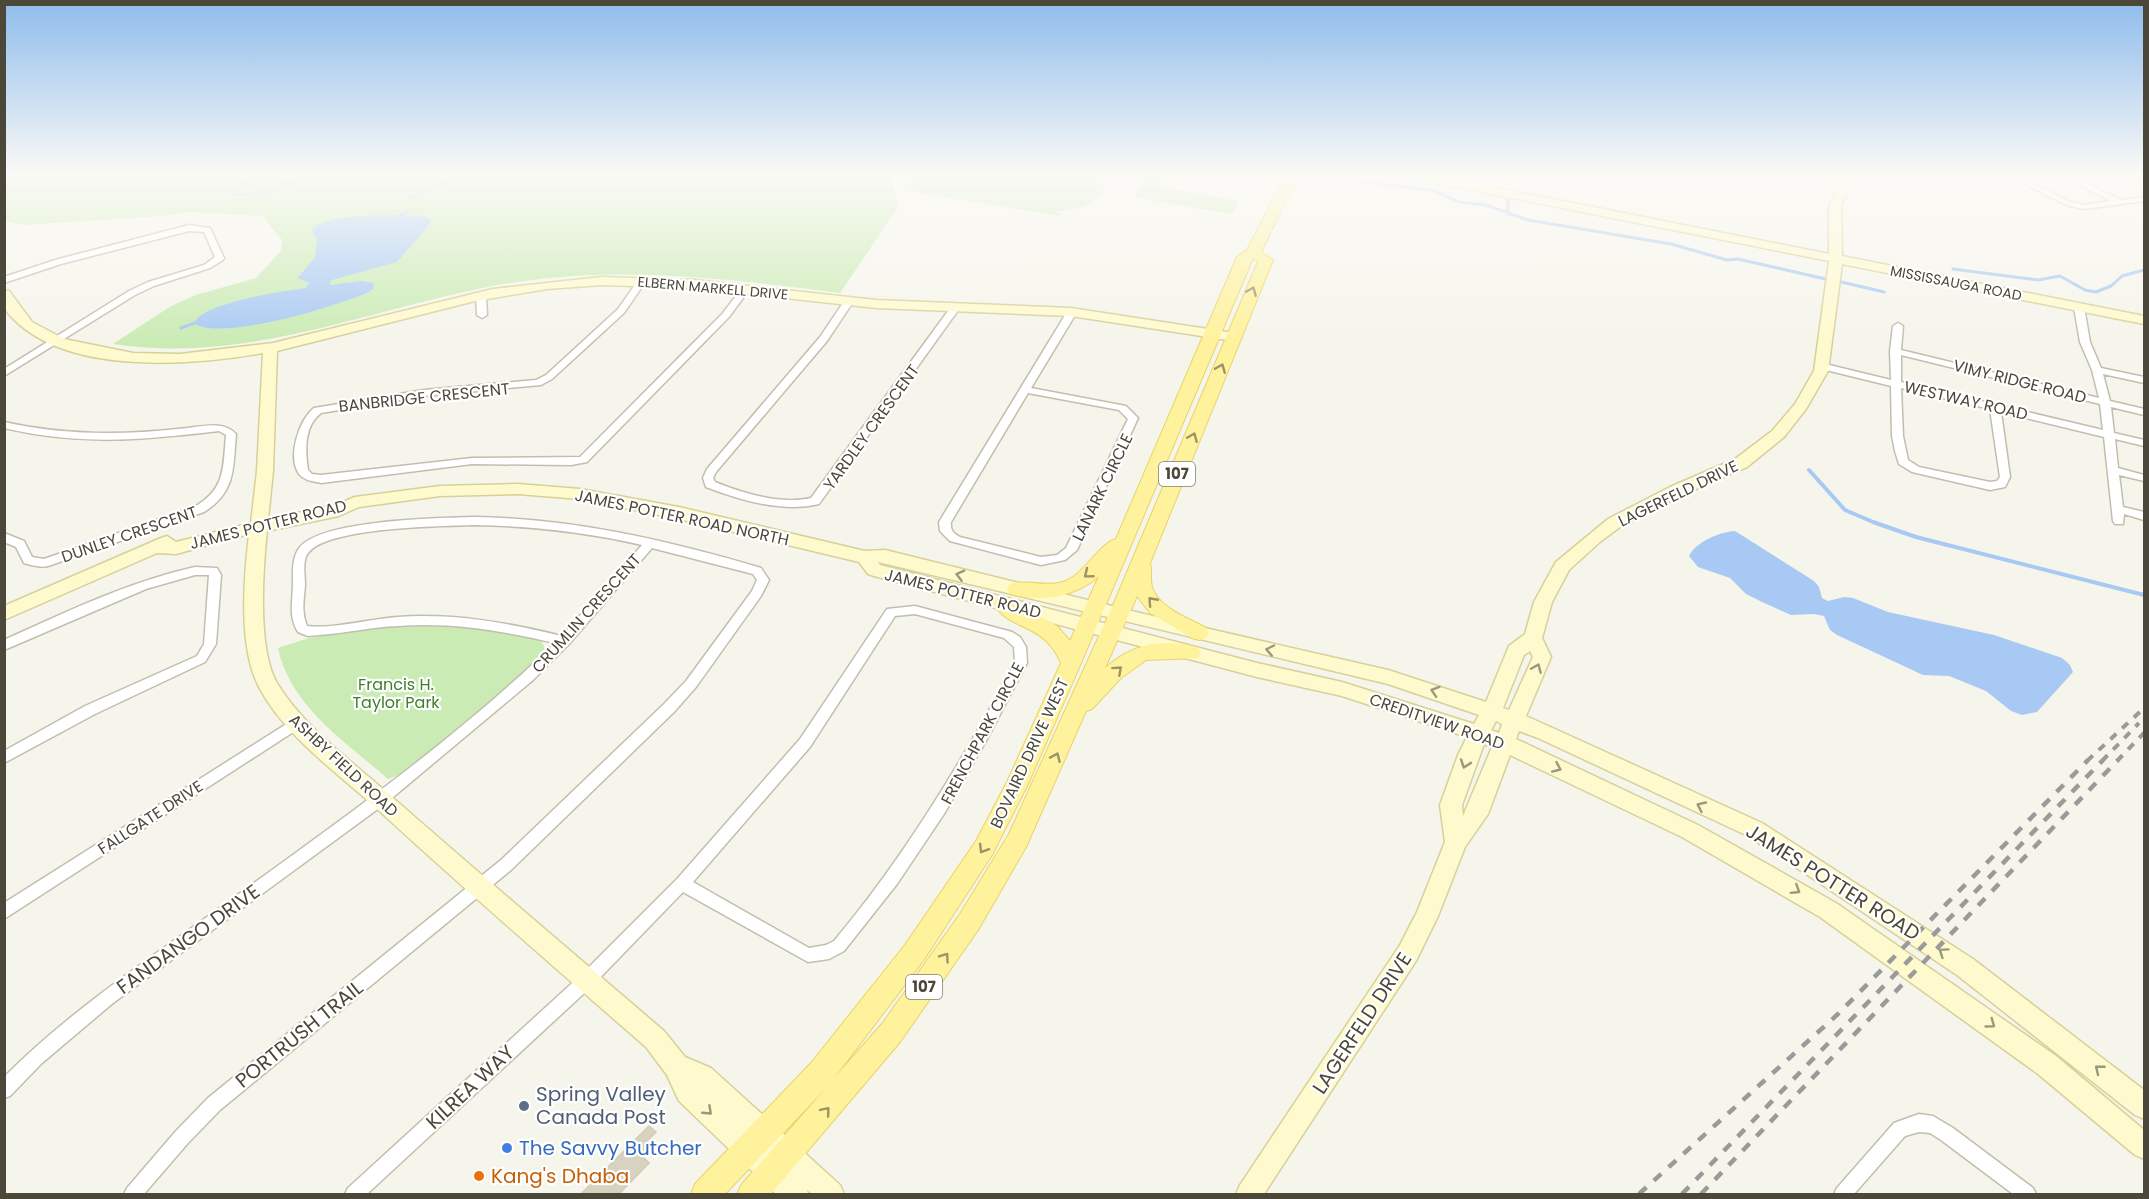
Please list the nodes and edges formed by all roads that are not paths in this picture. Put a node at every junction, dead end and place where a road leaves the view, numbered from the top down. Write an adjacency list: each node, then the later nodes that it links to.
1 (173, 231): 8 (street)
2 (206, 231): 22 (street)
3 (1263, 231): 6 (main road, BOVAIRD DRIVE WEST / 107)
4 (1697, 231): 7 (street, MISSISSAUGA ROAD)
5 (1835, 231): 7 (street, LAGERFELD DRIVE)
6 (1253, 253): 20 (main road, BOVAIRD DRIVE WEST / 107); 21 (main road, BOVAIRD DRIVE WEST / 107, one-way to 6)
7 (1836, 259): 14 (street, MISSISSAUGA ROAD); 25 (street, LAGERFELD DRIVE)
8 (4, 280)
9 (642, 281): 10 (street, ELBERN MARKELL DRIVE); 10 (street, BANBRIDGE CRESCENT); 12 (street, ELBERN MARKELL DRIVE)
10 (745, 290): 13 (street, ELBERN MARKELL DRIVE)
11 (4, 294): 22 (street, ELBERN MARKELL DRIVE)
12 (481, 296): 17 (street); 23 (street, ELBERN MARKELL DRIVE)
13 (848, 302): 15 (street, ELBERN MARKELL DRIVE); 15 (street, YARDLEY CRESCENT)
14 (2079, 307): 18 (street, MISSISSAUGA ROAD); 26 (street)
15 (954, 309): 16 (street, ELBERN MARKELL DRIVE)
16 (1072, 312): 20 (street, ELBERN MARKELL DRIVE); 30 (street, LANARK CIRCLE)
17 (482, 315)
18 (2145, 320)
19 (1898, 326): 24 (street)
20 (1212, 333): 21 (street, ELBERN MARKELL DRIVE); 44 (main road, BOVAIRD DRIVE WEST / 107)
21 (1234, 337): 47 (main road, BOVAIRD DRIVE WEST / 107, one-way to 21)
22 (55, 342): 23 (street, ELBERN MARKELL DRIVE); 27 (street)
23 (270, 350): 42 (street, ASHBY FIELD ROAD)
24 (1896, 351): 29 (street); 31 (street, VIMY RIDGE ROAD)
25 (1821, 366): 29 (street, WESTWAY ROAD); 54 (street, LAGERFELD DRIVE)
26 (2097, 370): 28 (street); 31 (street)
27 (4, 373)
28 (2145, 380)
29 (1896, 383): 32 (street, WESTWAY ROAD); 32 (street)
30 (1025, 390): 30 (street, LANARK CIRCLE)
31 (2105, 402): 33 (street, VIMY RIDGE ROAD); 35 (street)
32 (1995, 406): 35 (street, WESTWAY ROAD)
33 (2145, 412)
34 (4, 425): 45 (street, DUNLEY CRESCENT)
35 (2110, 434): 36 (street, WESTWAY ROAD); 37 (street)
36 (2145, 443)
37 (2114, 470): 38 (street); 40 (street)
38 (2145, 478)
39 (355, 502): 42 (street, JAMES POTTER ROAD); 48 (street, JAMES POTTER ROAD NORTH)
40 (2118, 509): 41 (street); 43 (street)
41 (2145, 516)
42 (259, 521): 50 (street, JAMES POTTER ROAD); 61 (street, ASHBY FIELD ROAD)
43 (2119, 521)
44 (1128, 532): 49 (main road, one-way to 49); 51 (main road, BOVAIRD DRIVE WEST / 107)
45 (4, 537)
46 (650, 543): 55 (street, CRUMLIN CRESCENT); 55 (street); 69 (street, CRUMLIN CRESCENT)
47 (1146, 549): 52 (main road, BOVAIRD DRIVE WEST / 107); 53 (main road, one-way to 47)
48 (864, 557): 49 (street, JAMES POTTER ROAD)
49 (1010, 596): 51 (street, JAMES POTTER ROAD); 58 (main road)
50 (4, 614)
51 (1091, 616): 52 (street, JAMES POTTER ROAD); 58 (main road, BOVAIRD DRIVE WEST / 107)
52 (1115, 623): 53 (street, CREDITVIEW ROAD); 57 (street, CREDITVIEW ROAD); 59 (main road, BOVAIRD DRIVE WEST / 107)
53 (1198, 633): 60 (street, CREDITVIEW ROAD, one-way to 53)
54 (1533, 638): 60 (street, LAGERFELD DRIVE); 63 (street, LAGERFELD DRIVE, one-way to 54)
55 (565, 640): 65 (street, CRUMLIN CRESCENT)
56 (4, 646): 64 (street)
57 (1191, 653): 59 (main road, one-way to 57); 62 (street, CREDITVIEW ROAD)
58 (1071, 663): 74 (main road, BOVAIRD DRIVE WEST / 107, one-way to 74)
59 (1077, 711): 76 (main road, BOVAIRD DRIVE WEST / 107, one-way to 59)
60 (1490, 712): 62 (street, LAGERFELD DRIVE); 63 (street, JAMES POTTER ROAD)
61 (296, 723): 65 (street, ASHBY FIELD ROAD); 70 (street, FALLGATE DRIVE)
62 (1479, 733): 63 (street, CREDITVIEW ROAD); 66 (street, LAGERFELD DRIVE, one-way to 66)
63 (1509, 733): 66 (street, LAGERFELD DRIVE); 67 (street, CREDITVIEW ROAD, one-way to 67); 73 (street, JAMES POTTER ROAD, one-way to 63)
64 (4, 758)
65 (381, 799): 69 (street, ASHBY FIELD ROAD); 72 (street, FANDANGO DRIVE)
66 (1455, 842): 83 (street, LAGERFELD DRIVE)
67 (1745, 860): 75 (street, JAMES POTTER ROAD, one-way to 75)
68 (682, 884): 68 (street, FRENCHPARK CIRCLE); 71 (street, FRENCHPARK CIRCLE)
69 (479, 888): 71 (street, ASHBY FIELD ROAD); 77 (street, PORTRUSH TRAIL)
70 (6, 909)
71 (587, 980): 74 (street, ASHBY FIELD ROAD); 78 (street, KILREA WAY)
72 (4, 1090)
73 (2145, 1106)
74 (756, 1141): 76 (street, ASHBY FIELD ROAD); 79 (main road, BOVAIRD DRIVE WEST / 107)
75 (2145, 1146)
76 (781, 1163): 80 (main road, BOVAIRD DRIVE WEST / 107); 81 (street); 82 (street)
77 (133, 1194)
78 (354, 1194)
79 (705, 1194)
80 (752, 1194)
81 (795, 1194)
82 (831, 1194)
83 (1249, 1194)
84 (1843, 1194): 85 (street)
85 (2027, 1194)

